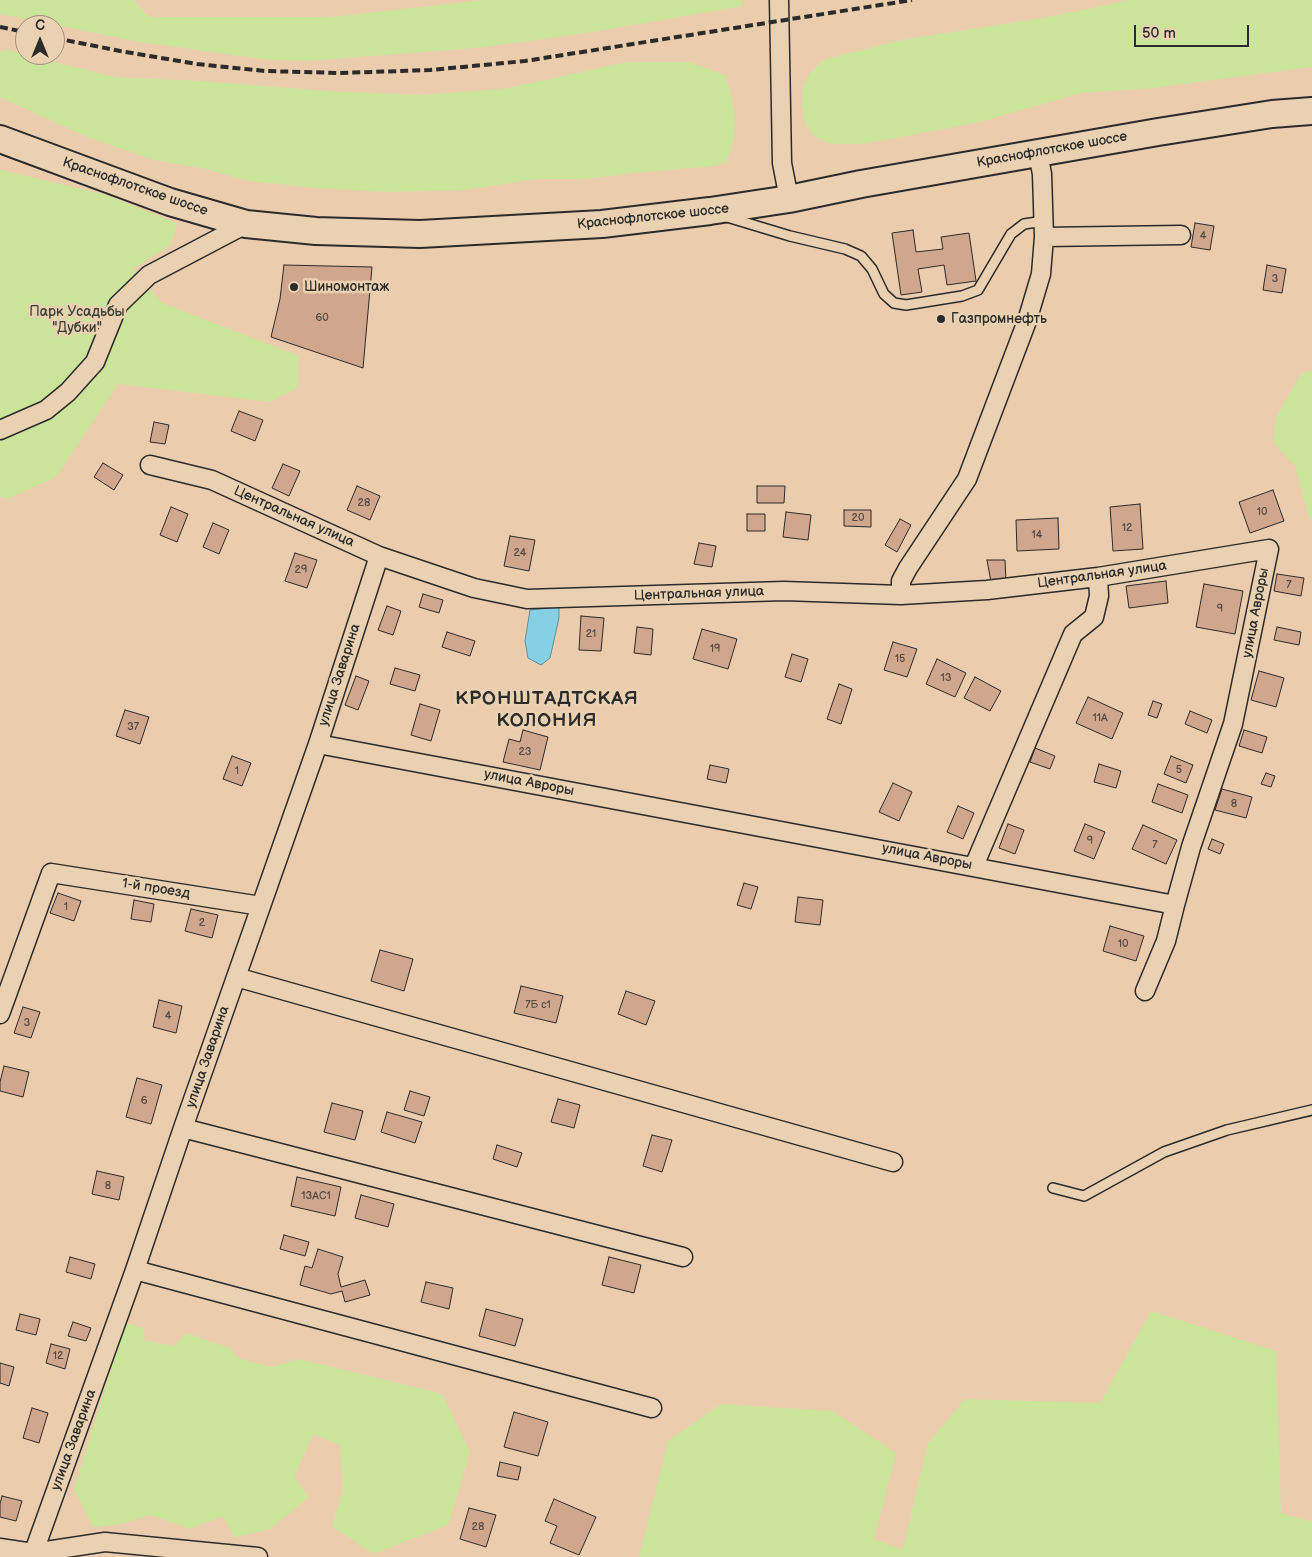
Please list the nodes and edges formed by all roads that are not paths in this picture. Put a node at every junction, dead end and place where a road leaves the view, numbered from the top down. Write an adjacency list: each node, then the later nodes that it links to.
1 (779, 0): 5 (street)
2 (1312, 111): 4 (main road, Краснофлотское шоссе)
3 (0, 139): 7 (main road, Краснофлотское шоссе)
4 (1038, 153): 5 (main road, Краснофлотское шоссе); 8 (street)
5 (789, 199): 6 (main road, Краснофлотское шоссе)
6 (710, 211): 7 (main road, Краснофлотское шоссе); 8 (lane)
7 (246, 224): 10 (street)
8 (1044, 229): 9 (street); 15 (street)
9 (1181, 236)
10 (0, 430)
11 (150, 465): 13 (street, Центральная улица)
12 (1268, 549): 14 (street, Центральная улица); 18 (street, улица Авроры)
13 (379, 556): 15 (street, Центральная улица); 16 (street, улица Заварина)
14 (1098, 577): 15 (street, Центральная улица); 17 (street)
15 (901, 595)
16 (318, 744): 17 (street, улица Авроры); 19 (street, улица Заварина)
17 (974, 866): 18 (street, улица Авроры)
18 (1175, 905): 21 (street)
19 (261, 906): 20 (street, улица Заварина); 22 (street, 1-й проезд)
20 (236, 977): 24 (street, улица Заварина); 25 (street)
21 (1145, 991)
22 (0, 1014)
23 (1312, 1110): 26 (lane)
24 (183, 1128): 27 (street); 28 (street, улица Заварина)
25 (893, 1162)
26 (1054, 1188)
27 (683, 1257)
28 (135, 1270): 29 (street); 31 (street, улица Заварина)
29 (652, 1408)
30 (0, 1548): 31 (street)
31 (32, 1555): 32 (street)
32 (258, 1557)

